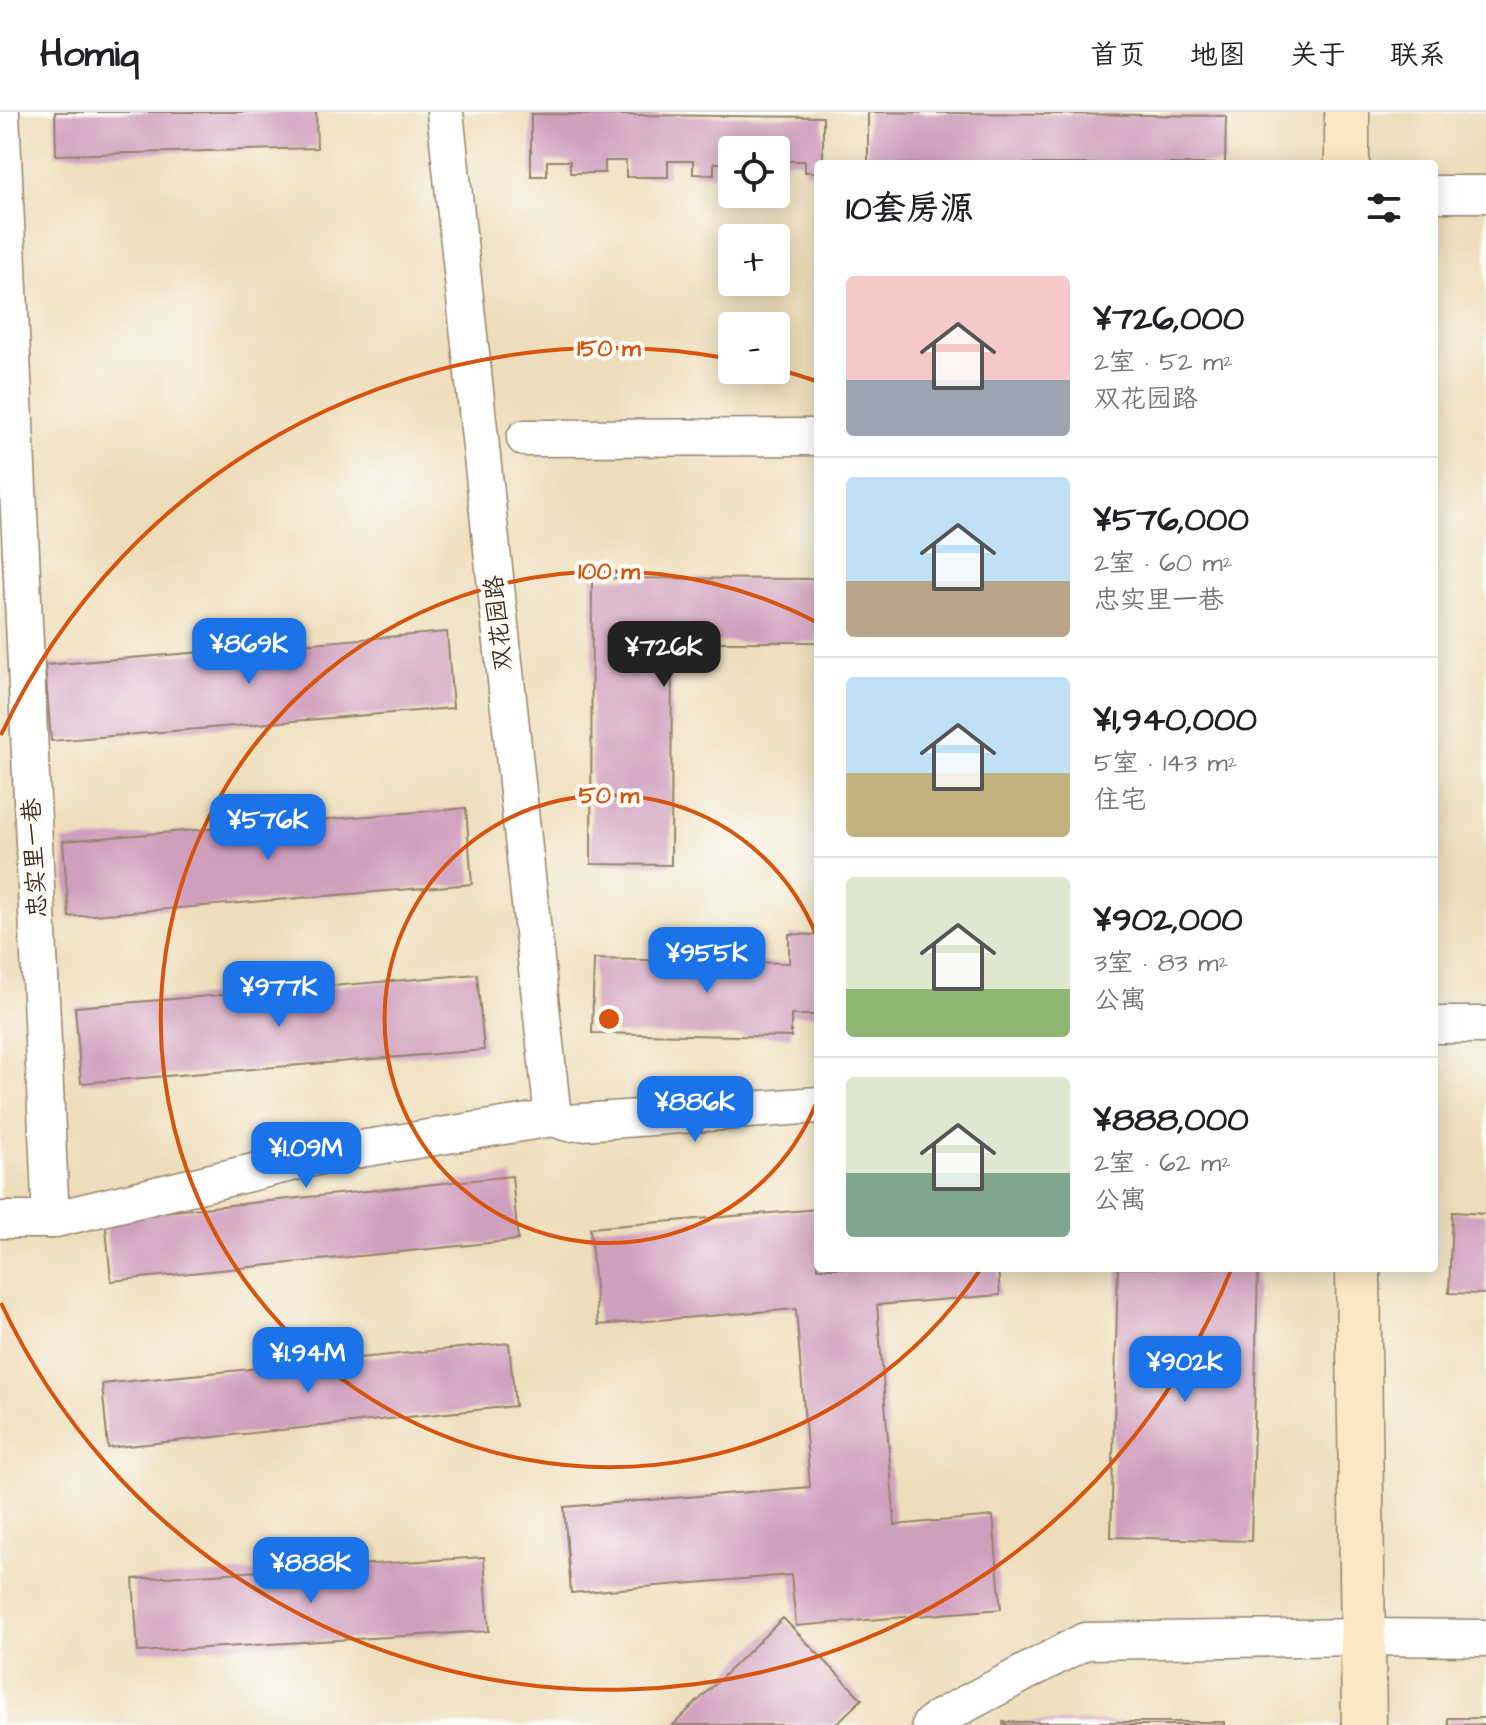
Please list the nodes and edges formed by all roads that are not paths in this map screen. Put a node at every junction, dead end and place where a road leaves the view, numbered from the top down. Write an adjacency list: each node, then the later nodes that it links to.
1 (1, 112): 14 (street, 忠实里一巷)
2 (445, 112): 12 (street, 双花园路)
3 (1347, 112): 4 (main road)
4 (1347, 160)
5 (1438, 194): 6 (street)
6 (1486, 194)
7 (814, 437): 8 (street)
8 (525, 438)
9 (1438, 1025): 10 (street)
10 (1486, 1025)
11 (814, 1105): 12 (street)
12 (560, 1120): 14 (street)
13 (0, 1220): 14 (street)
14 (51, 1220)
15 (1358, 1272): 16 (main road)
16 (1362, 1637): 17 (street); 18 (street); 19 (main road)
17 (1486, 1638)
18 (930, 1725)
19 (1364, 1725)

